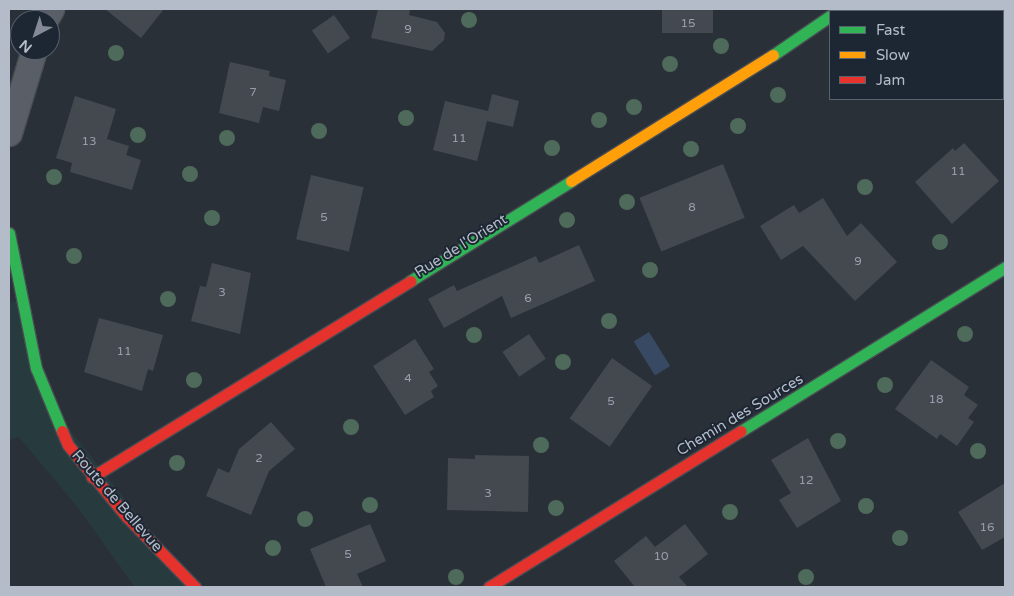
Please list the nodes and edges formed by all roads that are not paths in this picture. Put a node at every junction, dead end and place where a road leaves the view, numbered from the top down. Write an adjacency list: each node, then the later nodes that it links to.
1 (829, 17): 6 (street, Rue de l'Orient)
2 (31, 60): 3 (street)
3 (9, 133)
4 (9, 233): 6 (street, Route de Bellevue)
5 (1005, 267): 8 (street, Chemin des Sources)
6 (92, 477): 7 (street, Route de Bellevue)
7 (195, 587)
8 (489, 587)

